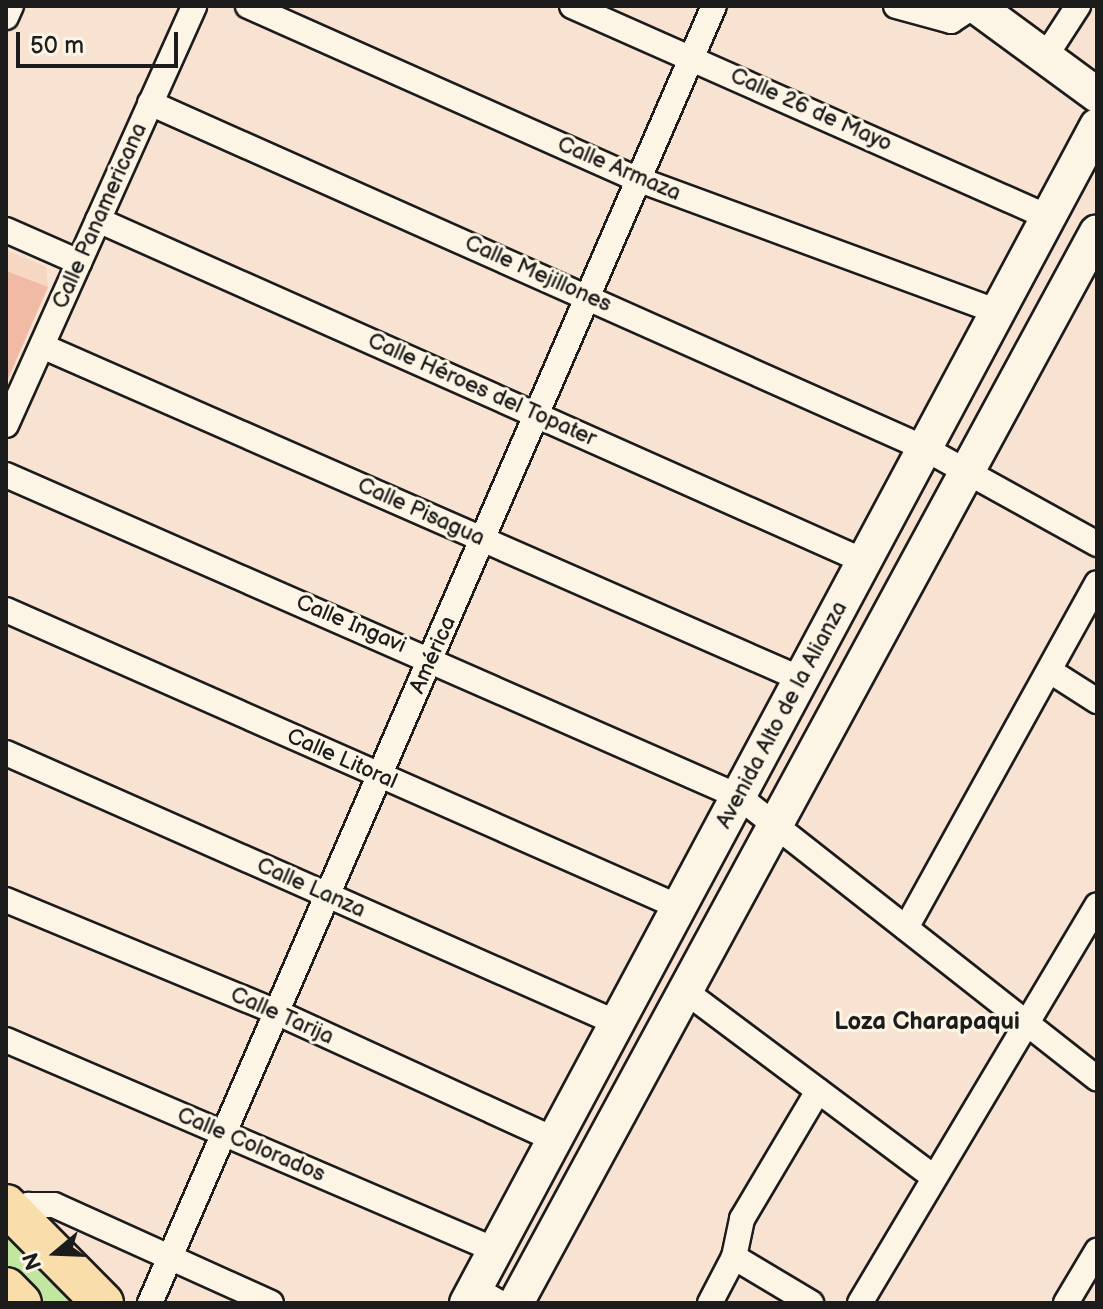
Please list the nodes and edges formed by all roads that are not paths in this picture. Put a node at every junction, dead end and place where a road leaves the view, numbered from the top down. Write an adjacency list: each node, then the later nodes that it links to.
1 (11, 6): 9 (street)
2 (194, 6): 13 (street, Calle Panamericana)
3 (248, 6): 15 (street, Calle Armaza)
4 (572, 6): 10 (street, Calle 26 de Mayo)
5 (714, 6): 10 (street, América)
6 (896, 6): 7 (street)
7 (975, 6): 11 (street)
8 (1078, 6): 11 (street)
9 (6, 17)
10 (691, 57): 15 (street, América); 16 (street, Calle 26 de Mayo)
11 (1045, 57): 12 (street)
12 (1097, 95)
13 (150, 103): 17 (street, Calle Panamericana); 21 (street, Calle Mejillones)
14 (1097, 126): 16 (street, Avenida Alto de la Alianza)
15 (637, 179): 21 (street, América); 22 (street, Calle Armaza)
16 (1048, 217): 22 (street, Avenida Alto de la Alianza)
17 (98, 220): 20 (street, Calle Panamericana); 24 (street, Calle Héroes del Topater)
18 (6, 230): 20 (street)
19 (1097, 232): 27 (street, Avenida Alto de la Alianza)
20 (79, 262): 23 (street, Calle Panamericana)
21 (587, 296): 24 (street, América); 26 (street, Calle Mejillones)
22 (998, 312): 26 (street, Avenida Alto de la Alianza)
23 (42, 346): 25 (street, Calle Panamericana); 29 (street, Calle Pisagua)
24 (534, 412): 29 (street, América); 31 (street, Calle Héroes del Topater)
25 (6, 425)
26 (924, 448): 27 (street, Calle Mejillones); 31 (street, Avenida Alto de la Alianza)
27 (966, 473): 30 (street, Calle Mejillones); 41 (street, Avenida Alto de la Alianza)
28 (6, 475): 34 (street, Calle Ingavi)
29 (485, 540): 34 (street, América); 36 (street, Calle Pisagua)
30 (1097, 544)
31 (864, 561): 36 (street, Avenida Alto de la Alianza)
32 (1097, 583): 35 (street)
33 (6, 610): 39 (street, Calle Litoral)
34 (432, 658): 39 (street, América); 40 (street, Calle Ingavi)
35 (1050, 671): 37 (street); 46 (street)
36 (801, 679): 40 (street, Avenida Alto de la Alianza)
37 (1097, 701)
38 (6, 753): 42 (street, Calle Lanza)
39 (378, 776): 42 (street, América); 45 (street, Calle Litoral)
40 (738, 796): 41 (street, Calle Ingavi); 45 (street, Avenida Alto de la Alianza)
41 (775, 825): 46 (street, Calle Ingavi); 47 (street, Avenida Alto de la Alianza)
42 (325, 894): 48 (street, América); 49 (street, Calle Lanza)
43 (6, 900): 48 (street, Calle Tarija)
44 (1097, 905): 50 (street)
45 (679, 907): 49 (street, Avenida Alto de la Alianza)
46 (906, 928): 50 (street, Calle Ingavi)
47 (685, 991): 53 (street); 67 (street, Avenida Alto de la Alianza)
48 (276, 1012): 54 (street, América); 55 (street, Calle Tarija)
49 (617, 1023): 55 (street, Avenida Alto de la Alianza)
50 (1026, 1024): 52 (street, Calle Ingavi); 56 (street)
51 (6, 1040): 54 (street, Calle Colorados)
52 (1097, 1079)
53 (818, 1091): 56 (street); 60 (street)
54 (223, 1133): 58 (street, Calle Colorados); 61 (street, América)
55 (554, 1139): 58 (street, Avenida Alto de la Alianza)
56 (934, 1177): 70 (street)
57 (11, 1210): 61 (street); 64 (main road)
58 (495, 1250): 62 (street, Avenida Alto de la Alianza)
59 (1097, 1251): 63 (street)
60 (734, 1257): 68 (street); 69 (street)
61 (170, 1258): 65 (street, América); 66 (street)
62 (480, 1298)
63 (1068, 1302)
64 (103, 1303)
65 (150, 1303)
66 (271, 1303)
67 (516, 1303)
68 (710, 1303)
69 (811, 1303)
70 (860, 1303)

